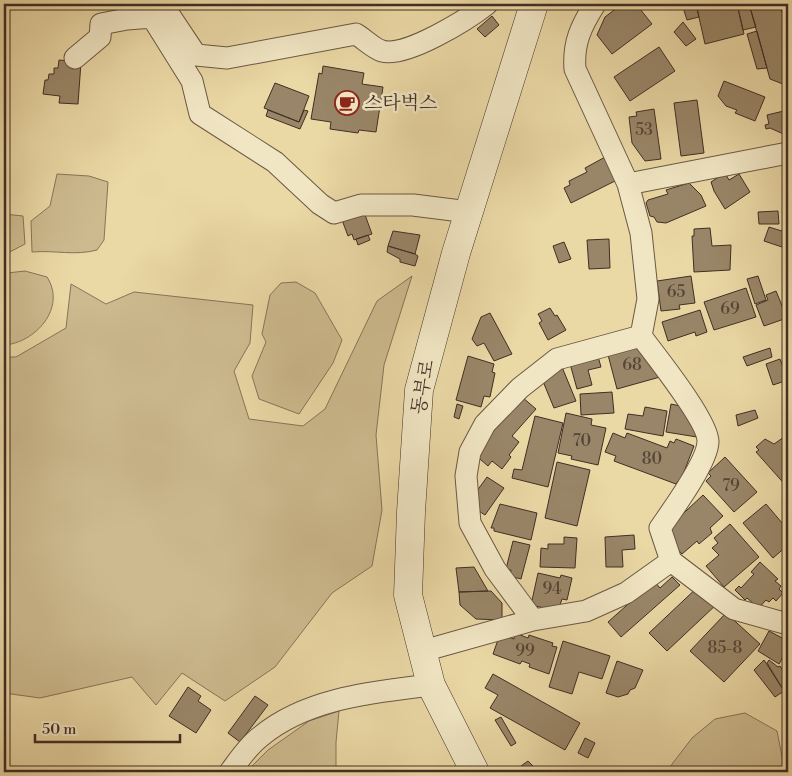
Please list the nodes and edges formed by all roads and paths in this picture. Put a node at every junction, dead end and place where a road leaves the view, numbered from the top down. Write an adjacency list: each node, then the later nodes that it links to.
1 (162, 4): 2 (street)
2 (487, 4)
3 (534, 4): 8 (main road, 동부로)
4 (595, 4): 7 (street)
5 (75, 58): 8 (street)
6 (788, 153): 7 (street)
7 (628, 184): 9 (street)
8 (468, 215): 13 (main road, 동부로)
9 (642, 336): 10 (street); 11 (street)
10 (671, 560): 11 (street); 12 (street)
11 (533, 620): 13 (street)
12 (784, 623)
13 (422, 651): 14 (main road, 동부로)
14 (431, 685): 15 (street); 16 (main road, 동부로)
15 (230, 772)
16 (475, 772)

